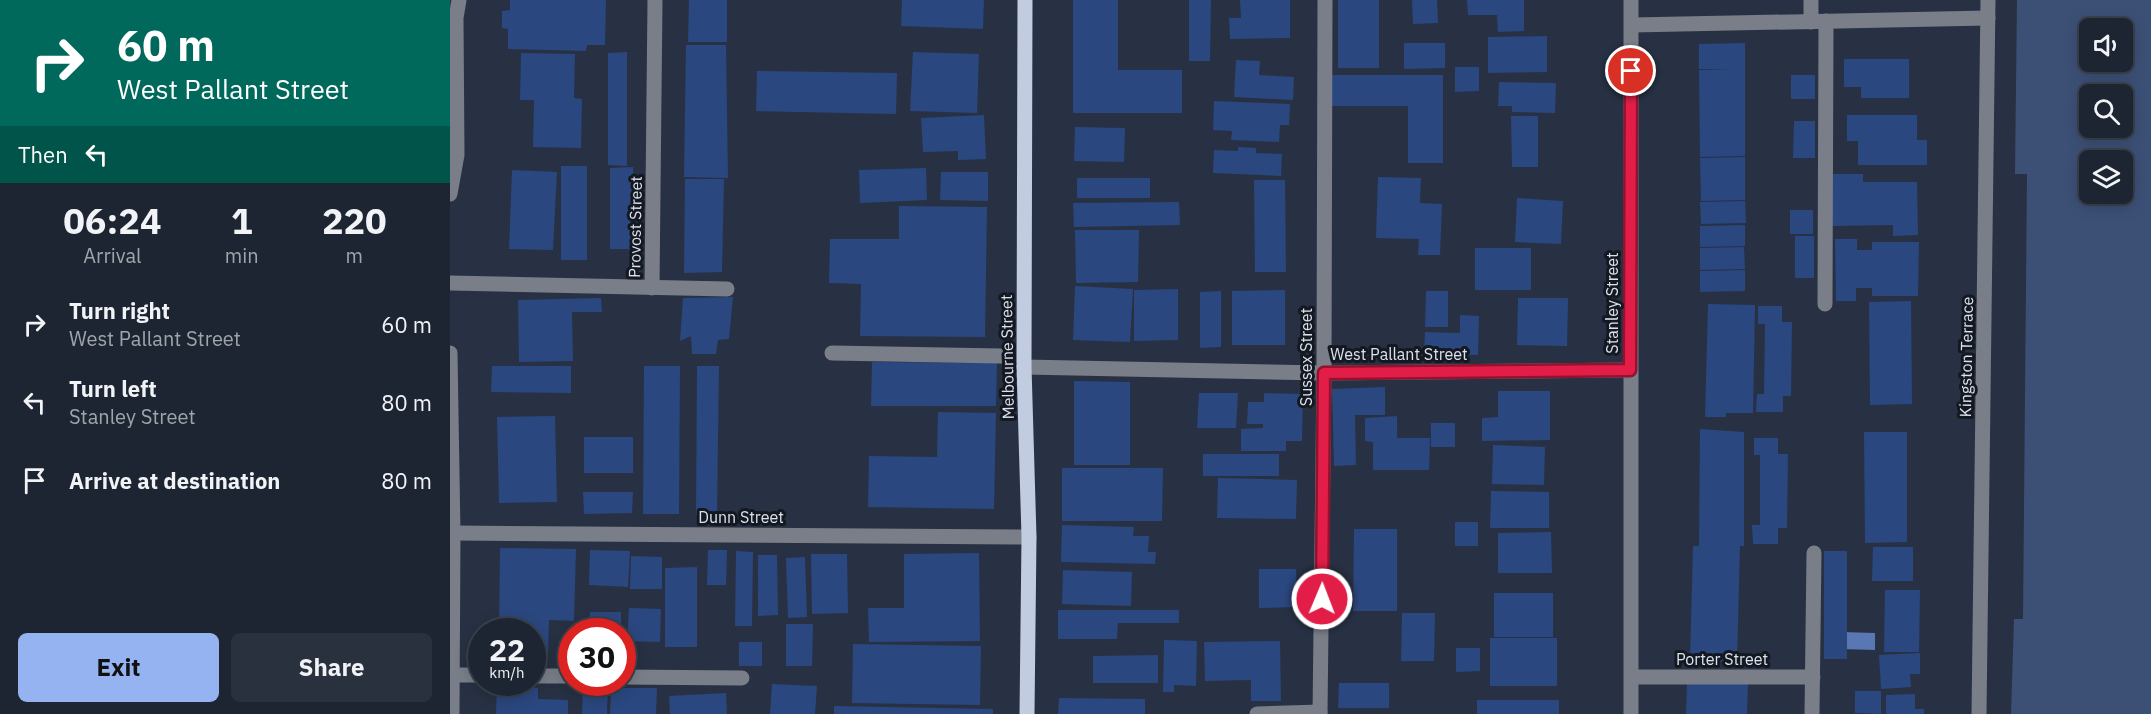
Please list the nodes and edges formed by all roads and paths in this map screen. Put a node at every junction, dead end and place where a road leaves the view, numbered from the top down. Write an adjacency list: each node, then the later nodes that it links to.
1 (459, 0): 10 (street)
2 (655, 0): 14 (street, Provost Street)
3 (1025, 0): 20 (main road, Melbourne Street)
4 (1325, 0): 22 (street, Sussex Street)
5 (1631, 0): 11 (street, Stanley Street)
6 (1811, 0): 9 (street)
7 (1988, 0): 8 (street, Kingston Terrace)
8 (1988, 18): 9 (street); 38 (street, Kingston Terrace)
9 (1819, 21): 11 (street); 16 (street)
10 (453, 24): 12 (street)
11 (1632, 25): 21 (street, Stanley Street)
12 (450, 194)
13 (450, 283): 14 (street, Provost Street)
14 (652, 288): 15 (street)
15 (727, 289)
16 (1825, 304)
17 (450, 353): 23 (street)
18 (832, 353): 19 (street)
19 (1001, 356)
20 (1024, 367): 22 (street, West Pallant Street); 24 (main road, Melbourne Street)
21 (1630, 370): 22 (street, West Pallant Street); 29 (street, Stanley Street)
22 (1324, 373): 32 (street, Sussex Street)
23 (453, 533): 24 (street, Dunn Street); 26 (street)
24 (1029, 537): 34 (main road, Melbourne Street)
25 (1814, 553): 30 (street)
26 (452, 675): 27 (street); 33 (street)
27 (468, 675)
28 (636, 677): 31 (street)
29 (1632, 677): 30 (street, Porter Street); 36 (street, Stanley Street)
30 (1813, 677): 37 (street)
31 (742, 678)
32 (1320, 713): 35 (street)
33 (452, 714)
34 (1027, 714)
35 (1257, 714)
36 (1632, 714)
37 (1812, 714)
38 (1979, 714)

